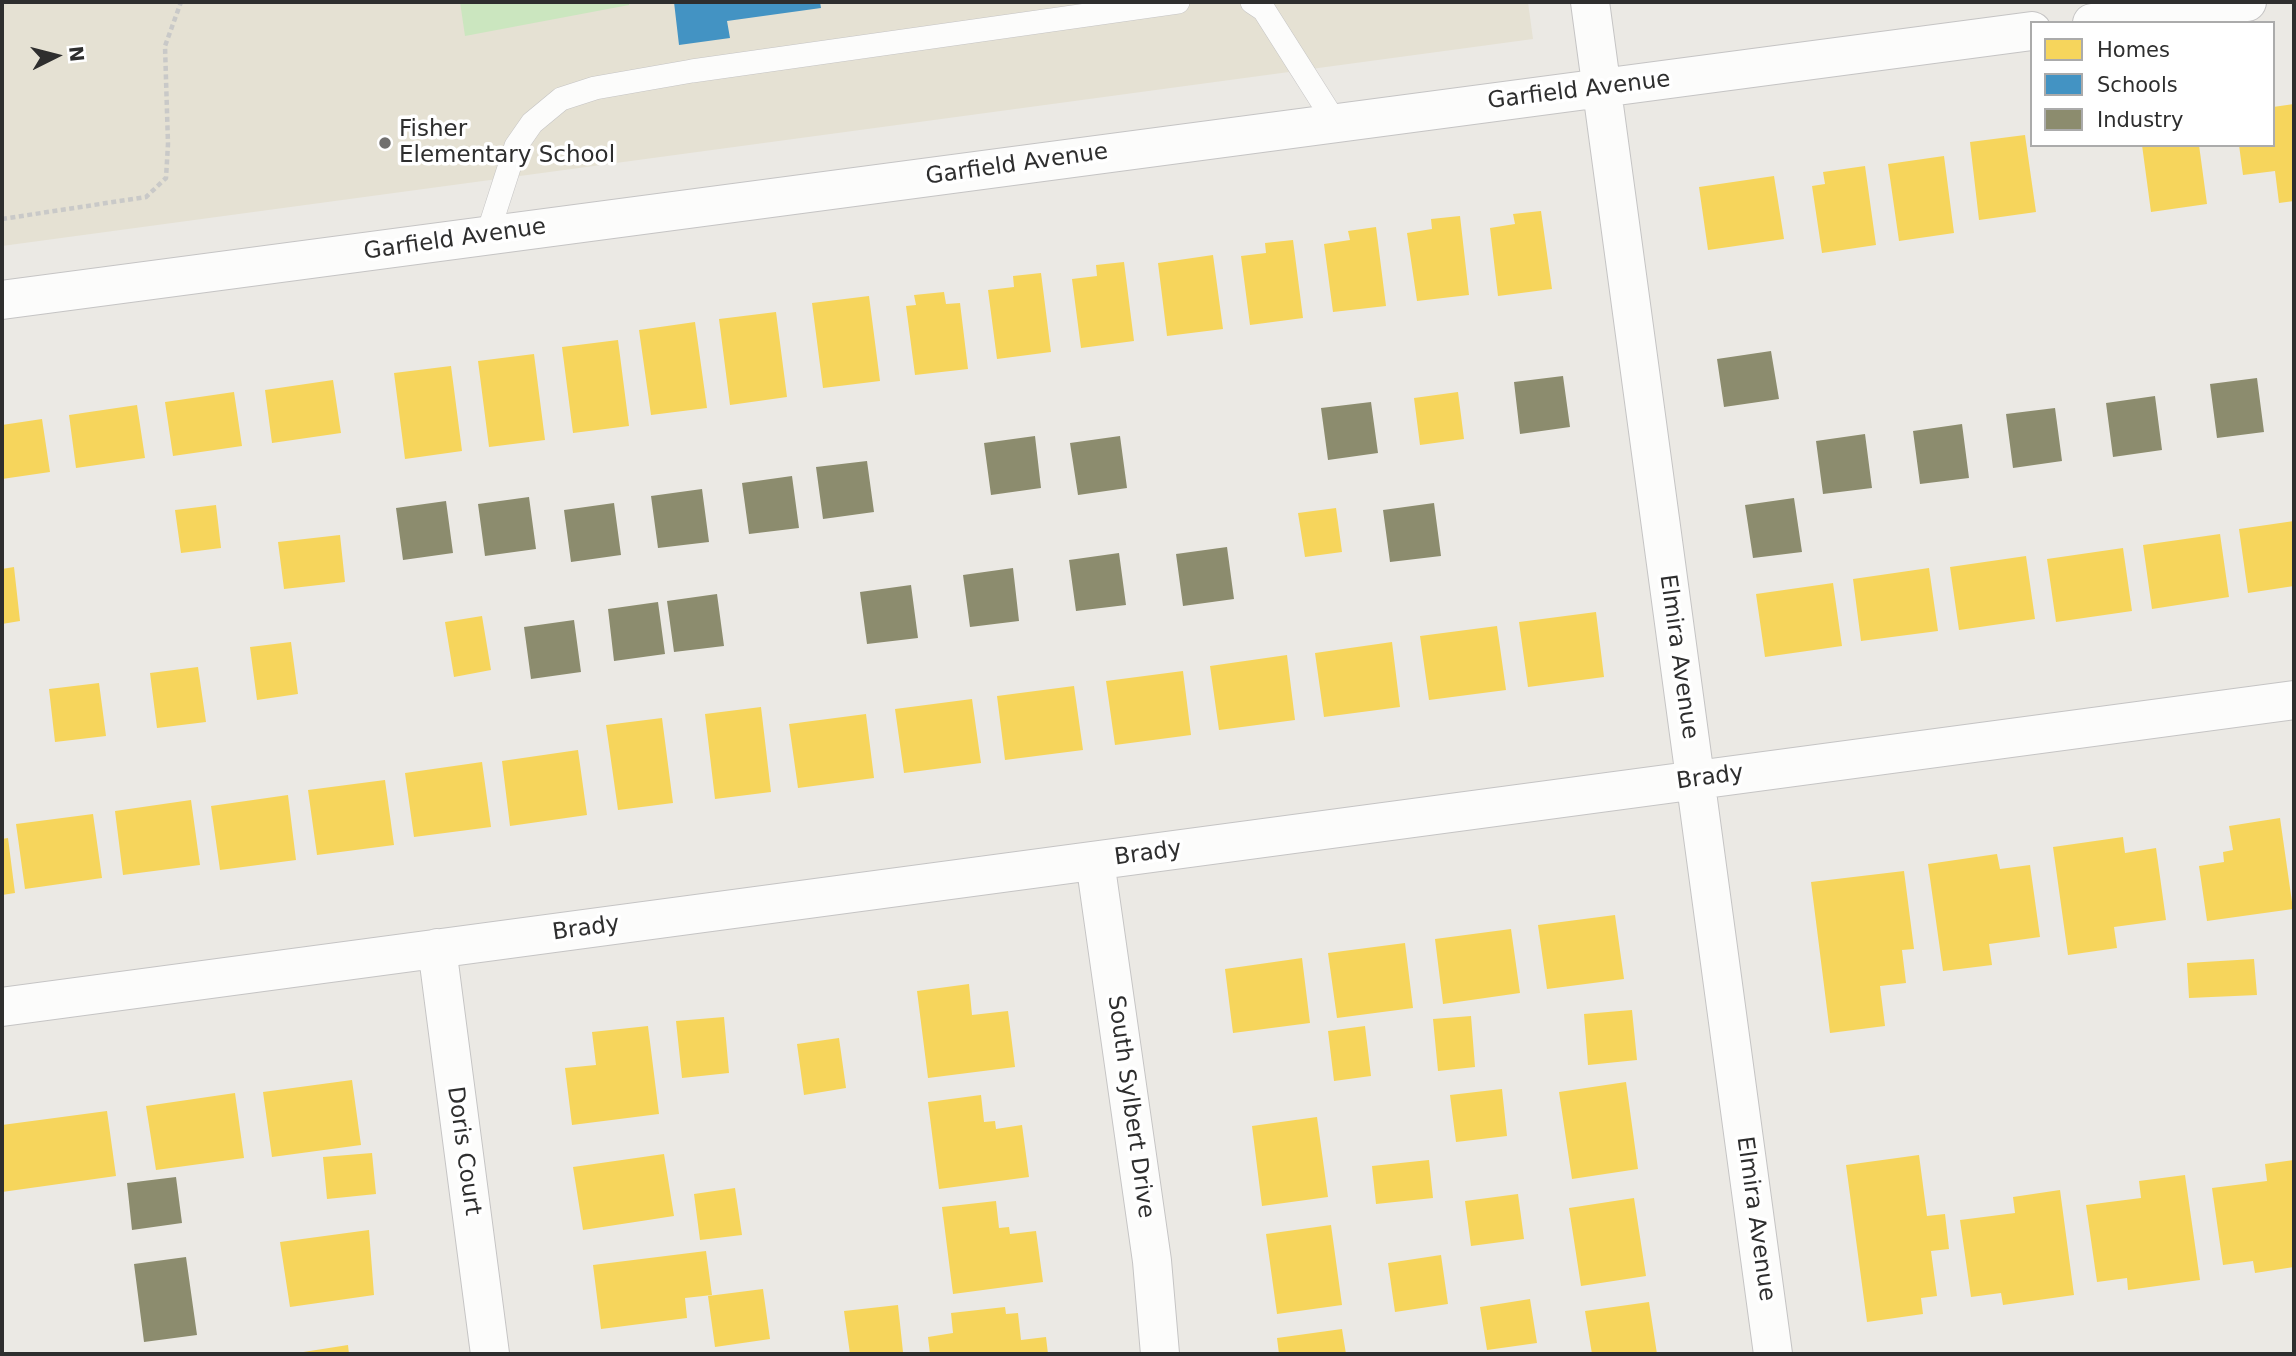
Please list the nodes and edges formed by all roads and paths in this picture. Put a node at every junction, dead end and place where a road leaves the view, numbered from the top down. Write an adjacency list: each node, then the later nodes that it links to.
1 (181, 2): 10 (path)
2 (1178, 2): 11 (lane)
3 (1252, 2): 9 (lane)
4 (1590, 2): 8 (street, Elmira Avenue)
5 (2247, 2): 6 (street)
6 (2107, 21)
7 (2030, 31): 8 (street, Garfield Avenue)
8 (1602, 88): 9 (street, Garfield Avenue); 14 (street, Elmira Avenue)
9 (1335, 122): 11 (street, Garfield Avenue)
10 (2, 219)
11 (487, 236): 12 (street, Garfield Avenue)
12 (2, 300)
13 (2294, 700): 14 (street, Brady)
14 (1695, 780): 15 (street, Brady); 20 (street, Elmira Avenue)
15 (1095, 861): 16 (street, Brady); 19 (street, South Sylbert Drive)
16 (437, 948): 17 (street, Brady); 18 (street, Doris Court)
17 (2, 1007)
18 (490, 1354)
19 (1160, 1354)
20 (1773, 1354)

